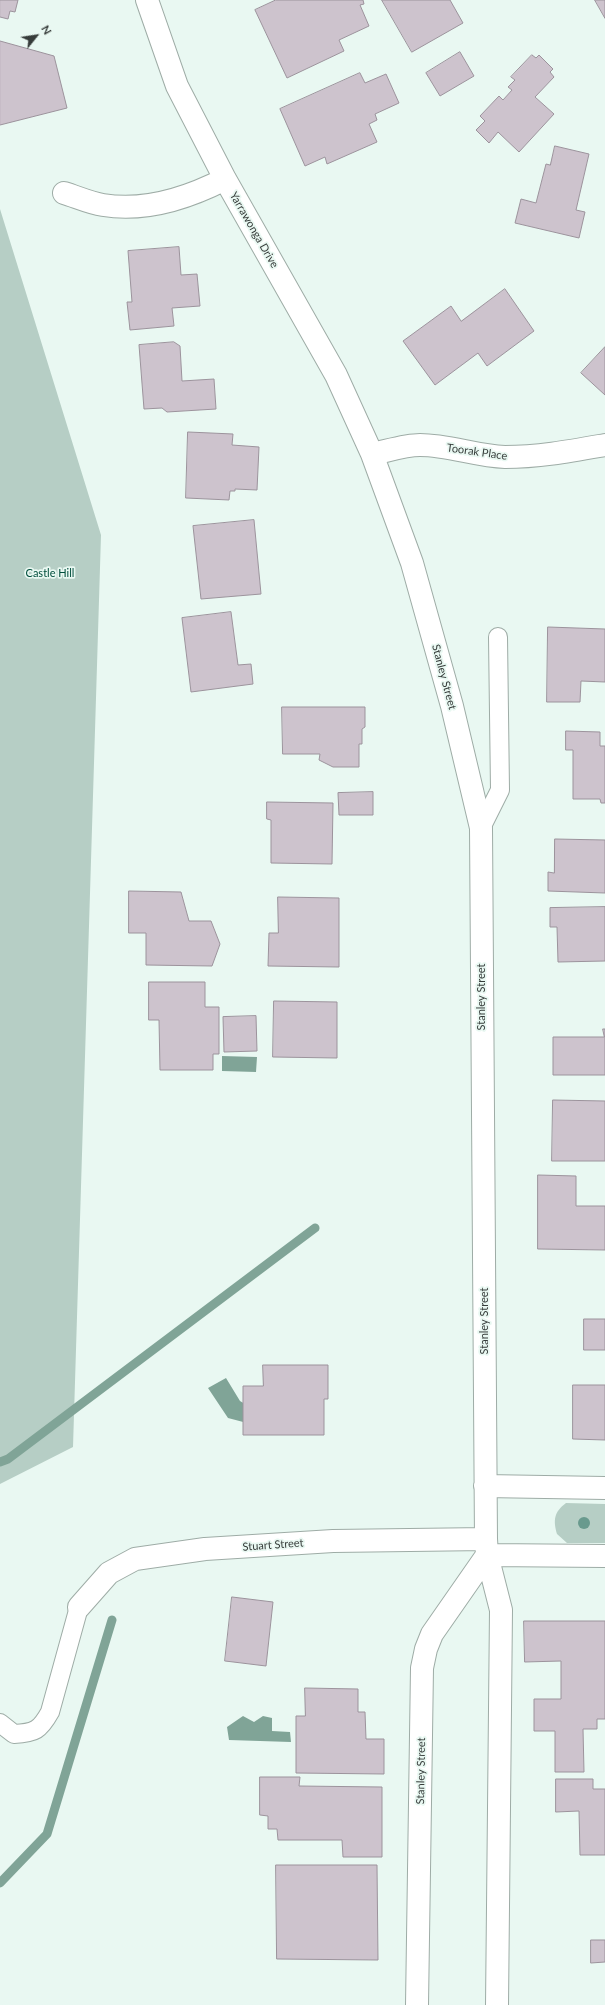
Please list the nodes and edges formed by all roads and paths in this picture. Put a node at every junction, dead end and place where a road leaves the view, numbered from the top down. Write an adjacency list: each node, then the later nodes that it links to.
1 (147, 0): 2 (street, Yarrawonga Drive)
2 (225, 179): 3 (street); 5 (street, Yarrawonga Drive)
3 (64, 193)
4 (605, 445): 5 (street, Toorak Place)
5 (372, 454): 7 (street, Stanley Street)
6 (498, 637): 7 (lane)
7 (481, 828): 8 (street, Stanley Street)
8 (485, 1486): 9 (street); 10 (street, Stanley Street)
9 (605, 1488)
10 (486, 1547): 11 (street, Stuart Street); 12 (street, Stuart Street); 14 (street, Stanley Street); 15 (street, Stanley Street)
11 (605, 1556)
12 (79, 1607): 13 (lane)
13 (0, 1723)
14 (417, 2005)
15 (497, 2005)

